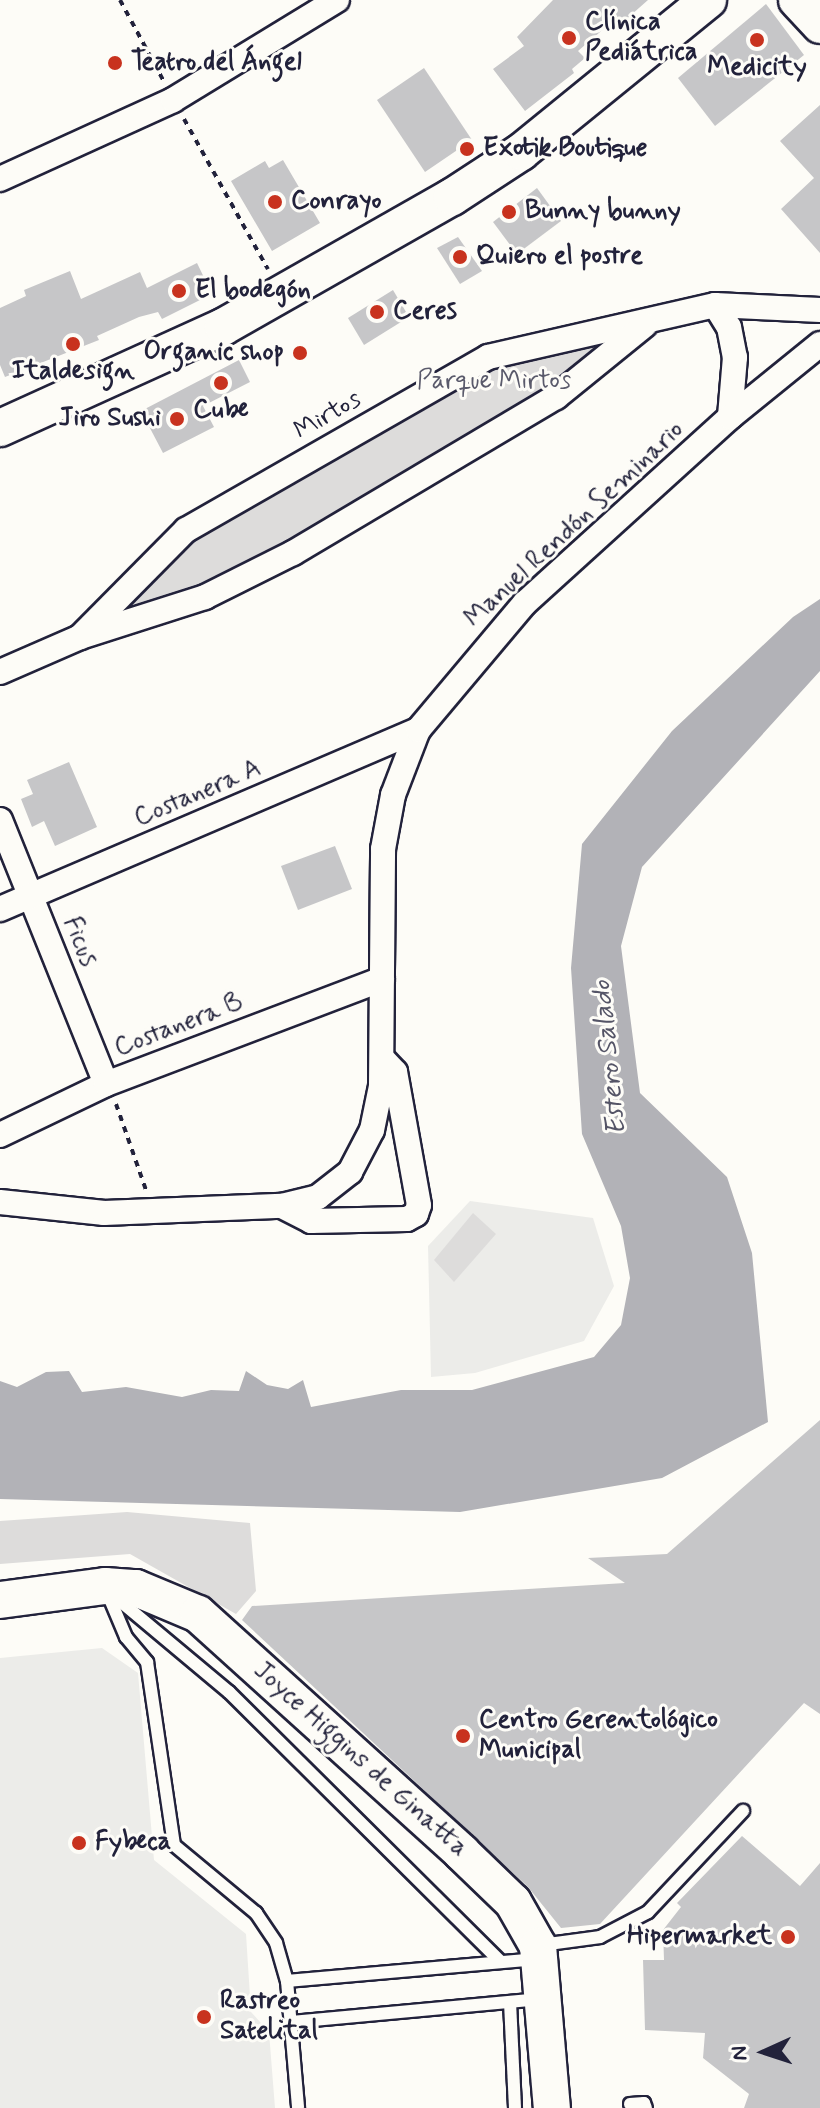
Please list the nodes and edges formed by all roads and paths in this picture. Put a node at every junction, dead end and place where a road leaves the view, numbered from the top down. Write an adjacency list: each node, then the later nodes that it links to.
1 (120, 0): 6 (path)
2 (337, 0): 6 (street)
3 (708, 0): 8 (street)
4 (797, 0): 5 (street)
5 (820, 25)
6 (173, 100): 7 (street); 8 (path)
7 (0, 179)
8 (283, 295): 14 (street)
9 (715, 305): 10 (street, Mirtos); 11 (street, Mirtos); 13 (street)
10 (820, 310)
11 (647, 323): 15 (street, Mirtos); 15 (street, Mirtos)
12 (820, 344): 13 (street, Manuel Rendón Seminario)
13 (730, 417): 17 (street, Manuel Rendón Seminario)
14 (0, 428)
15 (80, 637): 16 (street, Mirtos)
16 (0, 672)
17 (418, 730): 19 (street, Costanera A); 21 (street, Manuel Rendón Seminario)
18 (0, 820): 19 (street, Ficus)
19 (31, 896): 20 (street, Costanera A); 23 (street, Ficus)
20 (0, 909)
21 (382, 979): 22 (street, Manuel Rendón Seminario); 23 (street, Costanera B)
22 (383, 1059): 26 (street, Manuel Rendón Seminario); 26 (street)
23 (106, 1084): 24 (street, Costanera B); 27 (path)
24 (0, 1135)
25 (0, 1202): 27 (street, Manuel Rendón Seminario)
26 (282, 1206): 27 (street, Manuel Rendón Seminario)
27 (153, 1212)
28 (105, 1586): 29 (street, Joyce Higgins de Ginatta); 31 (street, Joyce Higgins de Ginatta); 32 (lane); 33 (lane)
29 (0, 1600)
30 (743, 1811): 31 (lane)
31 (539, 1952): 32 (lane); 34 (street, Joyce Higgins de Ginatta)
32 (501, 1962): 33 (lane)
33 (287, 1981): 36 (lane)
34 (546, 1998): 35 (lane); 41 (street, Joyce Higgins de Ginatta)
35 (510, 2002): 36 (lane); 40 (lane)
36 (292, 2022): 39 (lane)
37 (630, 2104): 38 (lane)
38 (645, 2106)
39 (298, 2108)
40 (515, 2108)
41 (552, 2108)

